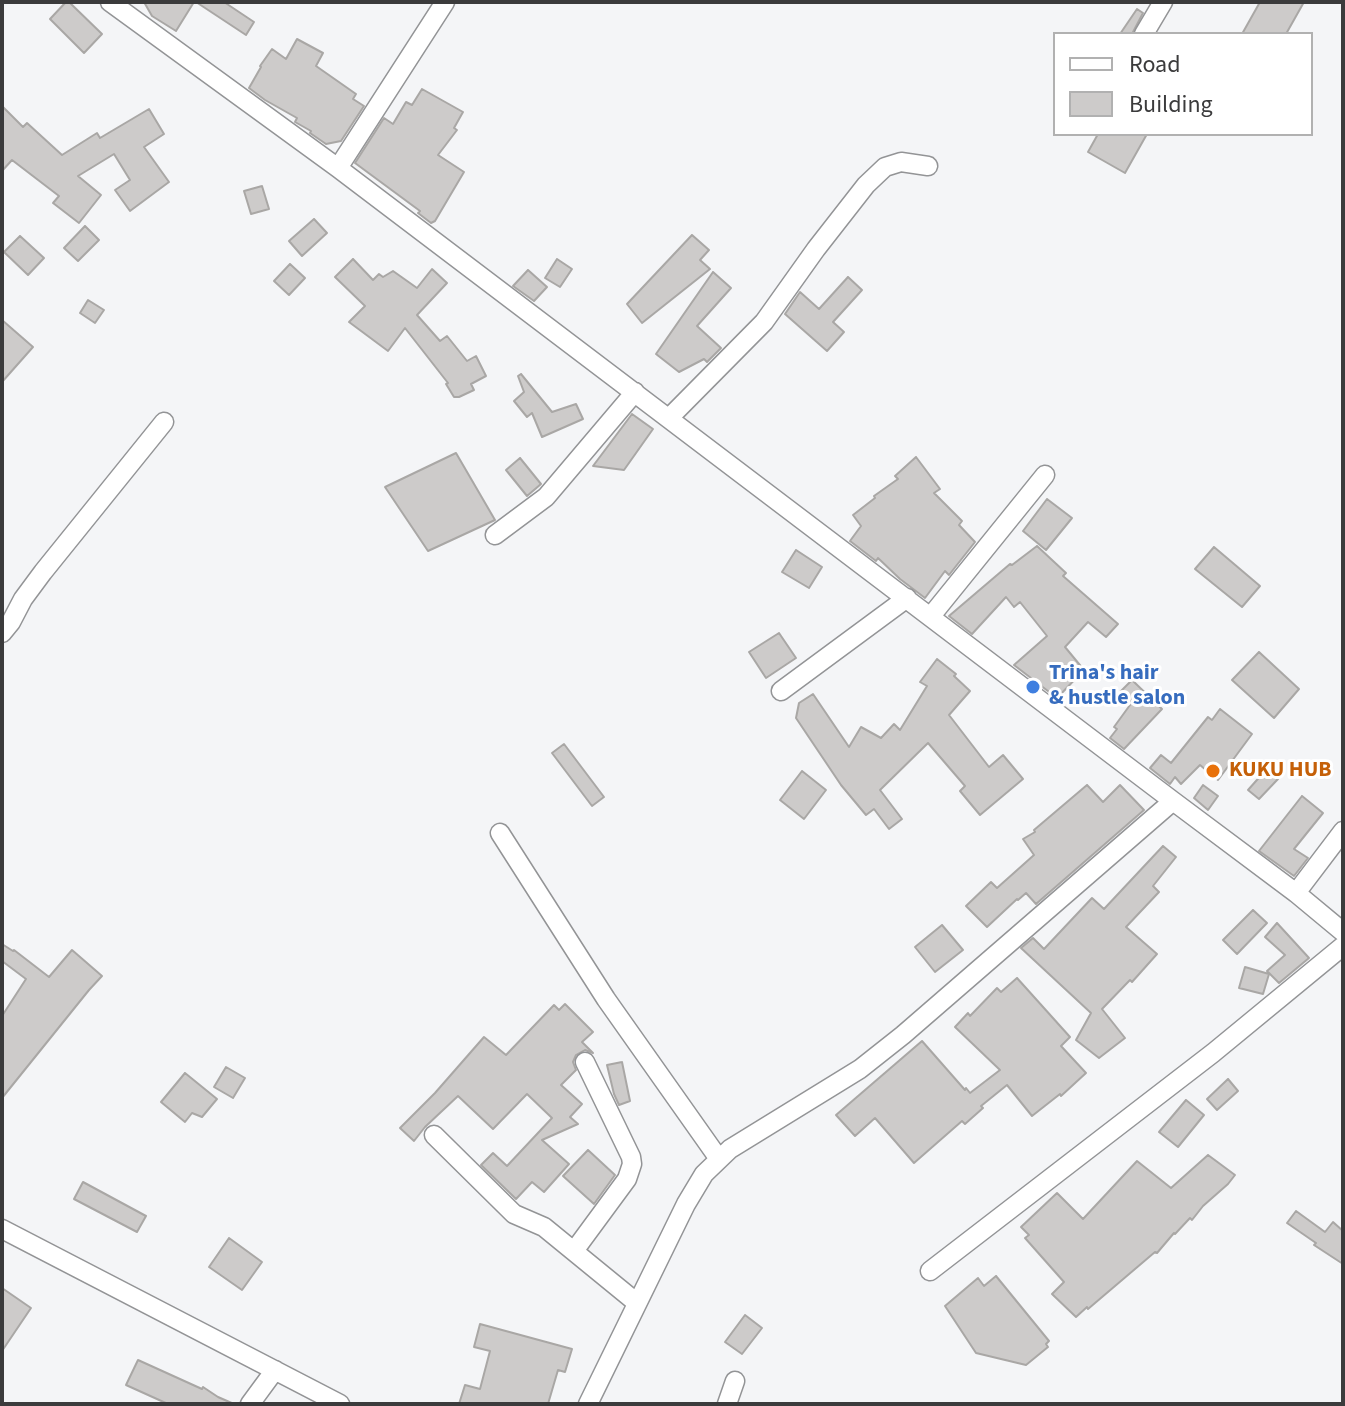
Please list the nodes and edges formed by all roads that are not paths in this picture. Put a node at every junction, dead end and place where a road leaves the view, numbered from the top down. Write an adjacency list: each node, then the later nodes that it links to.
1 (110, 2): 5 (street)
2 (137, 2): 5 (street)
3 (445, 2): 8 (street)
4 (1163, 2): 6 (street)
5 (141, 24): 8 (street)
6 (1145, 32)
7 (928, 166): 10 (street)
8 (338, 168): 9 (street)
9 (635, 392): 10 (street); 13 (street)
10 (669, 418): 14 (street)
11 (164, 422): 16 (street)
12 (1045, 475): 15 (street)
13 (495, 535)
14 (907, 598): 15 (street); 17 (street)
15 (931, 616): 18 (street)
16 (2, 633)
17 (781, 691)
18 (1173, 801): 21 (street); 26 (street)
19 (1343, 831): 21 (street)
20 (500, 833): 26 (street)
21 (1296, 893): 22 (street)
22 (1343, 932)
23 (1343, 946): 29 (street)
24 (585, 1062): 28 (street)
25 (434, 1135): 28 (street)
26 (719, 1159): 30 (street)
27 (2, 1229): 31 (street)
28 (574, 1251): 30 (street)
29 (930, 1271)
30 (637, 1303): 35 (street)
31 (275, 1370): 33 (street); 34 (street)
32 (735, 1381): 36 (street)
33 (250, 1404)
34 (340, 1404)
35 (588, 1404)
36 (727, 1404)

